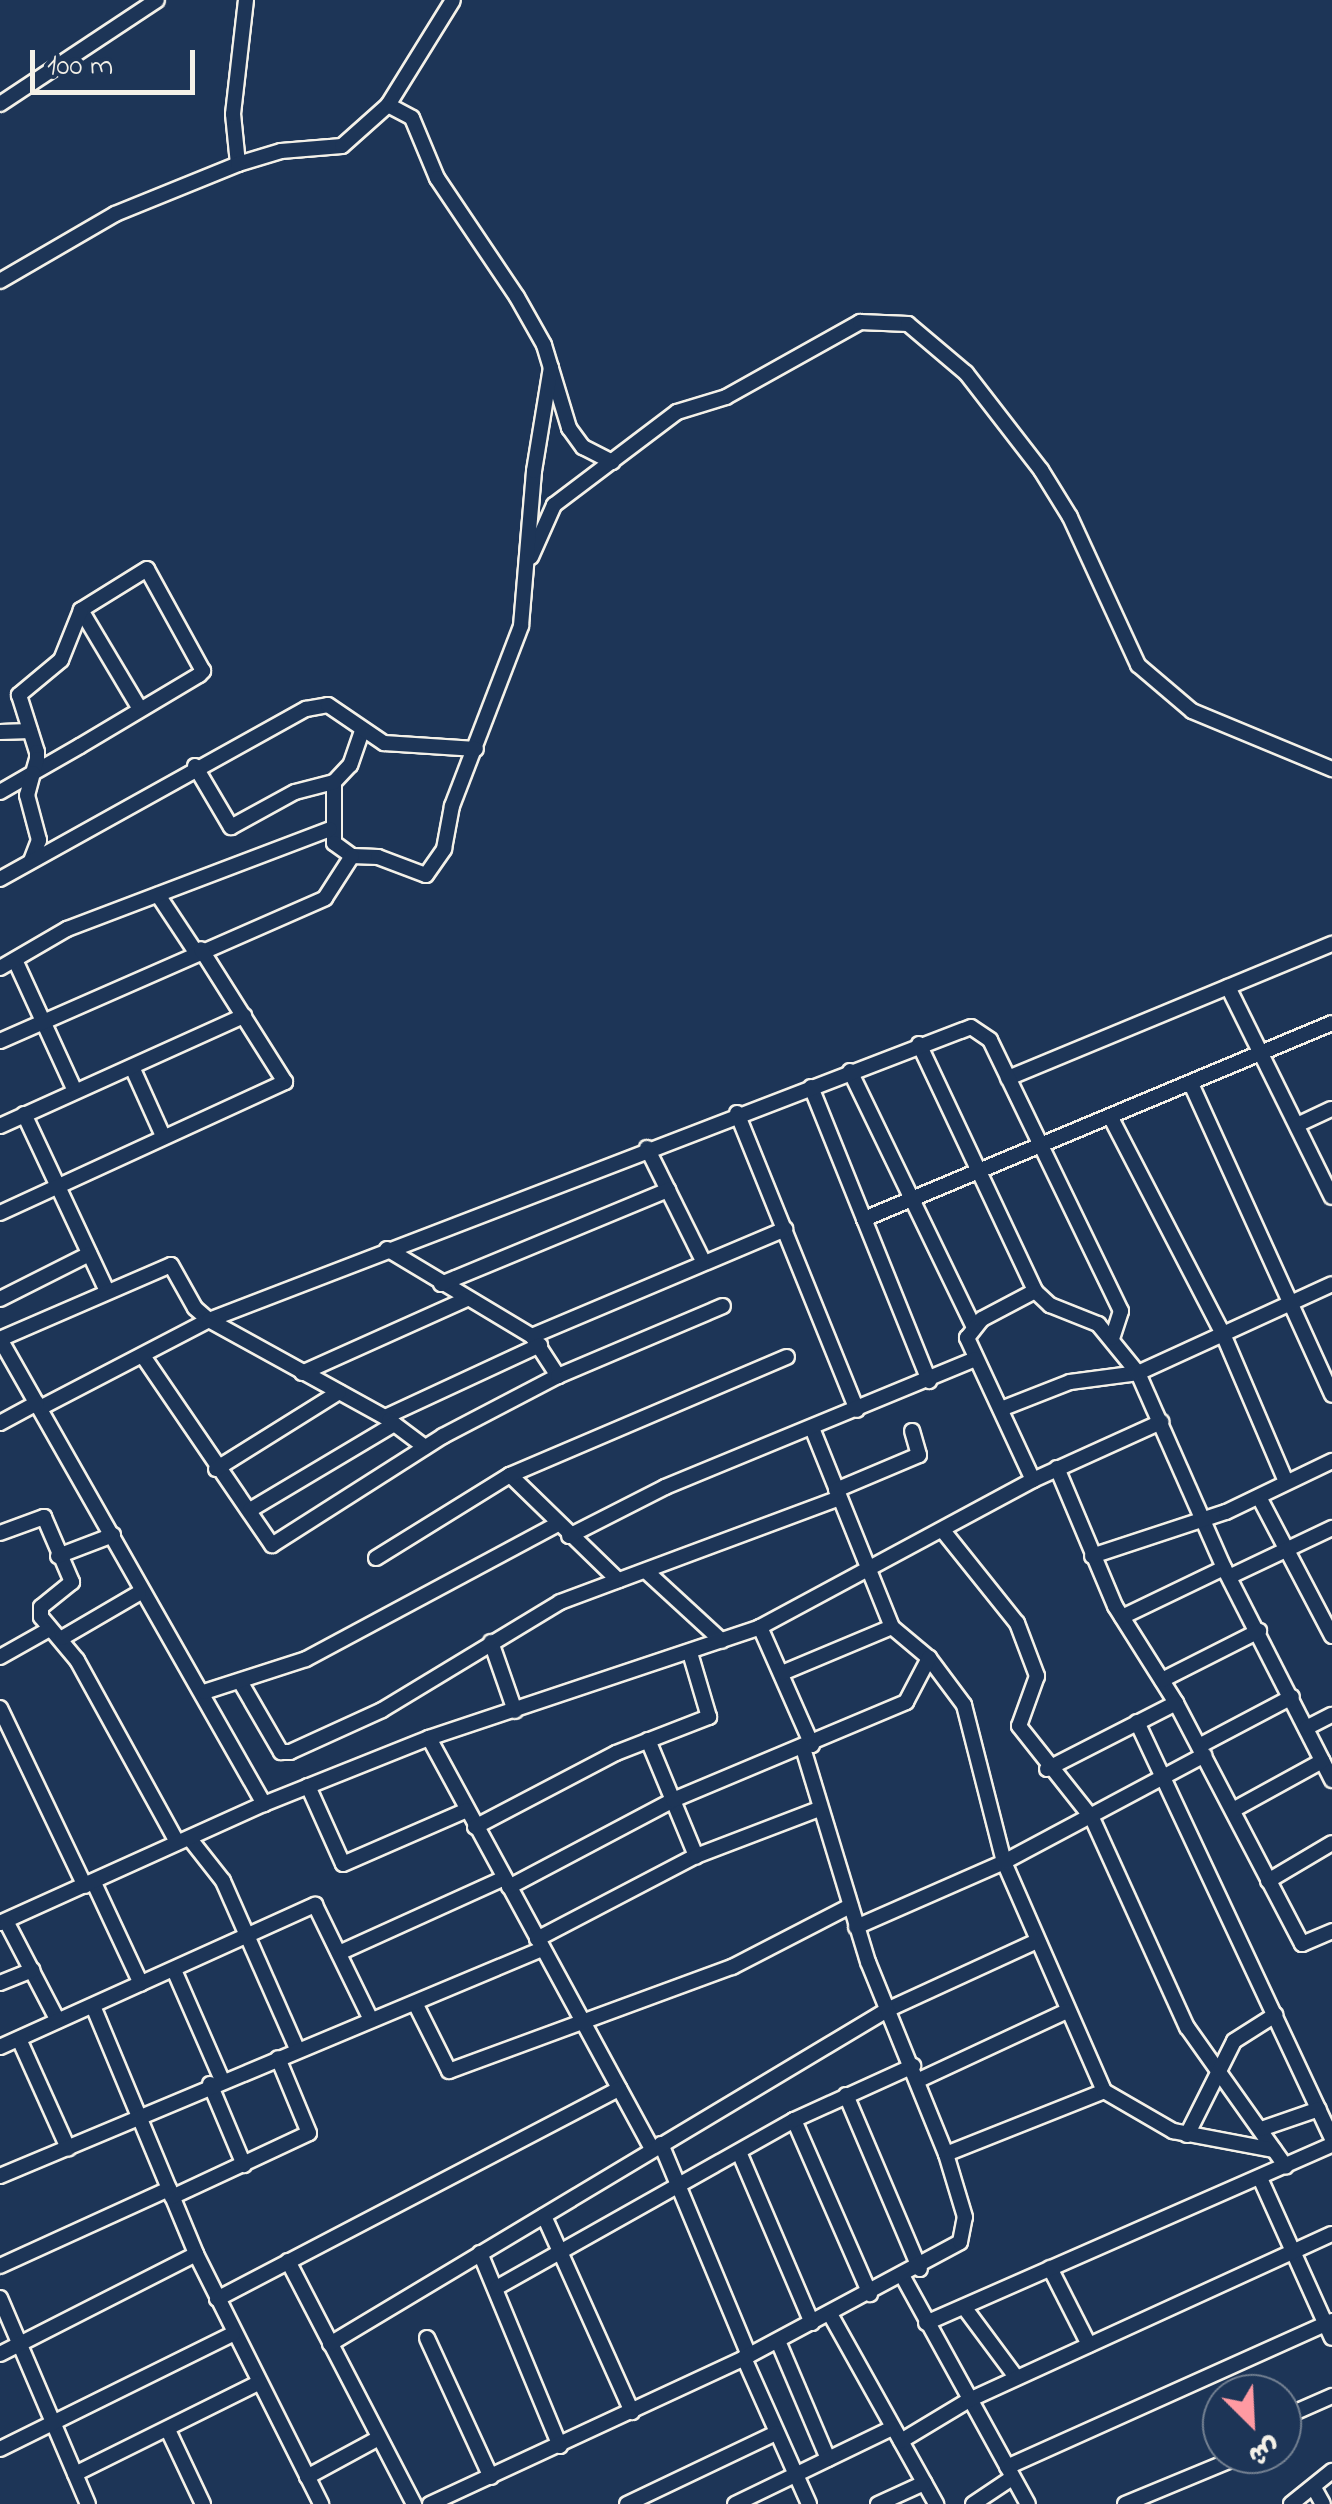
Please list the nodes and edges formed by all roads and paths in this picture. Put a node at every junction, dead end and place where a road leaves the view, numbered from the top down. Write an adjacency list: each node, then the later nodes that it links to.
1 (246, 0): 6 (street)
2 (453, 0): 5 (street)
3 (152, 1): 4 (street)
4 (0, 104)
5 (388, 105): 6 (street); 8 (street)
6 (238, 164): 7 (street)
7 (0, 281)
8 (550, 368): 9 (street); 10 (street)
9 (612, 462): 10 (street); 18 (street)
10 (531, 557): 16 (street)
11 (81, 610): 12 (street); 12 (street); 13 (street)
12 (140, 709): 19 (street)
13 (30, 731): 15 (street); 19 (street)
14 (362, 731): 16 (street); 17 (street); 20 (street)
15 (0, 732)
16 (476, 750): 23 (street)
17 (196, 766): 20 (street); 24 (street)
18 (1332, 769)
19 (33, 773): 21 (street); 24 (street)
20 (334, 782): 22 (street)
21 (0, 792)
22 (330, 829): 23 (street); 26 (street)
23 (352, 856): 28 (street)
24 (32, 861): 25 (street)
25 (0, 879)
26 (158, 895): 28 (street); 29 (street)
27 (1332, 944): 31 (street)
28 (198, 950): 32 (street); 33 (street)
29 (15, 960): 30 (street); 33 (street)
30 (0, 968)
31 (1228, 987): 37 (street); 40 (street)
32 (244, 1016): 38 (street); 50 (street)
33 (42, 1019): 35 (street); 43 (street)
34 (1332, 1024): 37 (street)
35 (0, 1041)
36 (918, 1044): 39 (street); 40 (street); 53 (street)
37 (1262, 1055): 42 (street); 48 (street)
38 (132, 1067): 43 (street); 50 (street)
39 (850, 1071): 41 (street); 57 (street)
40 (1008, 1078): 51 (street)
41 (811, 1086): 45 (street); 59 (street)
42 (1192, 1086): 47 (street); 70 (street)
43 (75, 1091): 46 (street)
44 (1332, 1108): 48 (street)
45 (737, 1113): 52 (street); 60 (street)
46 (24, 1114): 49 (street); 54 (street)
47 (1112, 1118): 51 (street); 74 (street)
48 (1297, 1125): 56 (street)
49 (0, 1126)
50 (163, 1136): 54 (street)
51 (1038, 1142): 53 (street); 75 (street)
52 (648, 1148): 55 (street); 61 (street)
53 (973, 1168): 57 (street); 66 (street)
54 (57, 1184): 58 (street); 62 (street)
55 (668, 1190): 63 (street); 64 (street)
56 (1331, 1193)
57 (907, 1199): 59 (street); 73 (street)
58 (0, 1212)
59 (864, 1219): 84 (street)
60 (785, 1229): 63 (street); 89 (street)
61 (387, 1249): 64 (street); 72 (street)
62 (89, 1254): 67 (street); 68 (street)
63 (704, 1263): 77 (street)
64 (441, 1284): 69 (street)
65 (1332, 1284): 70 (street)
66 (1035, 1291): 73 (street); 75 (street)
67 (108, 1292): 72 (street); 76 (street)
68 (0, 1299)
69 (467, 1299): 77 (street); 81 (street)
70 (1290, 1302): 74 (street); 86 (street)
71 (723, 1306): 83 (street)
72 (209, 1320): 78 (street); 81 (street)
73 (974, 1326): 80 (street)
74 (1222, 1334): 82 (street); 101 (street)
75 (1112, 1338): 82 (street)
76 (0, 1339): 87 (street)
77 (536, 1341): 83 (street); 90 (street)
78 (142, 1356): 87 (street); 98 (street)
79 (787, 1357): 99 (street)
80 (976, 1359): 84 (street); 88 (street)
81 (302, 1372): 85 (street)
82 (1138, 1373): 88 (street); 91 (street)
83 (558, 1376): 95 (street)
84 (929, 1381): 89 (street)
85 (339, 1392): 90 (street); 98 (street)
86 (1332, 1395)
87 (39, 1406): 92 (street); 110 (street)
88 (1001, 1409): 100 (street)
89 (856, 1410): 93 (street)
90 (390, 1420): 95 (street); 104 (street)
91 (1161, 1422): 97 (street); 105 (street)
92 (0, 1423)
93 (812, 1428): 102 (street); 111 (street)
94 (912, 1431): 102 (street)
95 (424, 1447): 104 (street)
96 (1332, 1460): 101 (street)
97 (1056, 1468): 100 (street); 114 (street)
98 (216, 1469): 104 (street)
99 (510, 1474): 106 (street); 115 (street)
100 (1033, 1480): 108 (street)
101 (1286, 1482): 103 (street)
102 (838, 1494): 116 (street); 118 (street)
103 (1260, 1497): 105 (street); 112 (street)
104 (250, 1510)
105 (1202, 1519): 114 (street); 117 (street)
106 (556, 1525): 111 (street); 135 (street)
107 (1332, 1528): 112 (street)
108 (944, 1532): 116 (street); 149 (street)
109 (0, 1533): 113 (street)
110 (113, 1535): 113 (street); 120 (street)
111 (569, 1536): 119 (street)
112 (1288, 1546): 117 (street); 121 (street)
113 (58, 1556): 126 (street)
114 (1092, 1556): 122 (street)
115 (376, 1558)
116 (870, 1572): 123 (street); 124 (street)
117 (1229, 1572): 122 (street); 125 (street)
118 (648, 1573): 119 (street); 128 (street)
119 (618, 1580): 129 (street)
120 (139, 1593): 126 (street); 136 (street)
121 (1327, 1614): 127 (street)
122 (1122, 1617): 134 (street)
123 (760, 1627): 128 (street); 133 (street)
124 (892, 1627): 132 (street); 133 (street)
125 (1259, 1631): 134 (street); 137 (street)
126 (55, 1634): 131 (street); 160 (street)
127 (1332, 1636)
128 (722, 1641): 130 (street)
129 (491, 1642): 135 (street); 140 (street)
130 (690, 1653): 140 (street); 145 (street)
131 (0, 1657)
132 (929, 1658): 146 (street); 163 (street)
133 (782, 1673): 146 (street)
134 (1162, 1680): 138 (street)
135 (241, 1683): 136 (street)
136 (204, 1692): 154 (street)
137 (1292, 1696): 143 (street); 147 (street)
138 (1176, 1703): 142 (street); 147 (street)
139 (0, 1708): 166 (street)
140 (516, 1711): 144 (street)
141 (1332, 1715): 143 (street)
142 (1137, 1722): 149 (street); 150 (street)
143 (1306, 1728): 148 (street)
144 (430, 1738): 152 (street); 156 (street)
145 (648, 1740): 153 (street); 159 (street)
146 (808, 1746): 153 (street); 155 (street)
147 (1201, 1750): 150 (street); 157 (street)
148 (1322, 1761): 151 (street); 157 (street)
149 (1047, 1770): 158 (street)
150 (1164, 1775): 158 (street); 183 (street)
151 (1332, 1780)
152 (308, 1786): 154 (street); 156 (street)
153 (673, 1800): 162 (street); 165 (street)
154 (264, 1804): 160 (street)
155 (819, 1809): 162 (street); 167 (street)
156 (466, 1810): 159 (street)
157 (1234, 1810): 164 (street)
158 (1092, 1818): 163 (street); 192 (street)
159 (475, 1827): 165 (street)
160 (183, 1840): 166 (street); 171 (street)
161 (1332, 1843): 164 (street)
162 (696, 1856): 173 (street)
163 (1004, 1862): 169 (street); 172 (street)
164 (1268, 1881): 170 (street)
165 (506, 1882): 173 (street); 174 (street)
166 (90, 1884): 168 (street); 178 (street)
167 (850, 1906): 169 (street); 185 (street)
168 (3, 1923): 175 (street)
169 (856, 1927): 181 (street)
170 (1332, 1931)
171 (247, 1936): 174 (street); 176 (street); 189 (street)
172 (1037, 1940): 181 (street); 182 (street)
173 (540, 1944): 179 (street); 185 (street)
174 (339, 1953): 184 (street)
175 (32, 1970): 177 (street); 186 (street)
176 (174, 1970): 178 (street); 193 (street)
177 (0, 1983)
178 (141, 1984): 180 (street)
179 (415, 2003): 184 (street); 185 (street)
180 (92, 2006): 186 (street); 198 (street)
181 (887, 2010): 191 (street); 204 (street)
182 (1066, 2012): 191 (street); 195 (street)
183 (1275, 2015): 192 (street); 197 (street)
184 (371, 2020): 189 (street)
185 (579, 2020): 194 (street)
186 (58, 2022): 187 (street)
187 (19, 2039): 188 (street); 205 (street)
188 (0, 2047)
189 (296, 2049): 190 (street)
190 (278, 2058): 193 (street); 209 (street)
191 (916, 2073): 196 (street); 208 (street)
192 (1220, 2074): 200 (street); 201 (street)
193 (216, 2082): 198 (street); 209 (street)
194 (619, 2089): 204 (street); 221 (street)
195 (1104, 2092): 201 (street); 208 (street)
196 (846, 2095): 199 (street); 224 (street)
197 (1319, 2110): 200 (street); 202 (street)
198 (138, 2116): 205 (street); 214 (street)
199 (794, 2120): 207 (street); 227 (street)
200 (1261, 2129): 206 (street)
201 (1187, 2135): 206 (street)
202 (1332, 2138)
203 (1332, 2145): 210 (street)
204 (656, 2146): 213 (street); 215 (street)
205 (68, 2148): 211 (street)
206 (1274, 2150): 210 (street)
207 (739, 2152): 213 (street); 233 (street)
208 (946, 2154): 224 (street)
209 (244, 2165): 214 (street)
210 (1286, 2167): 212 (street)
211 (0, 2176)
212 (1260, 2178): 218 (street); 223 (street)
213 (680, 2186): 217 (street); 242 (street)
214 (170, 2193): 220 (street); 222 (street)
215 (544, 2216): 217 (street); 219 (street)
216 (1332, 2234): 218 (street)
217 (563, 2250): 226 (street); 248 (street)
218 (1292, 2252): 234 (street); 240 (street)
219 (480, 2253): 226 (street); 239 (street)
220 (196, 2254): 229 (street); 238 (street)
221 (288, 2261): 229 (street); 239 (street)
222 (0, 2266)
223 (1050, 2268): 230 (street); 240 (street)
224 (920, 2269): 225 (street)
225 (903, 2278): 227 (street); 232 (street)
226 (496, 2288): 254 (street)
227 (870, 2294): 231 (street)
228 (0, 2298): 238 (street)
229 (217, 2300): 235 (street)
230 (964, 2307): 232 (street); 243 (street)
231 (830, 2314): 233 (street); 252 (street)
232 (926, 2323): 246 (street)
233 (812, 2324): 237 (street)
234 (1330, 2327): 258 (street)
235 (233, 2334): 244 (street); 249 (street)
236 (428, 2338): 263 (street)
237 (778, 2340): 242 (street); 256 (street)
238 (20, 2344): 241 (street); 249 (street)
239 (330, 2344): 253 (street)
240 (1089, 2345): 243 (street)
241 (0, 2354)
242 (747, 2357): 248 (street); 251 (street)
243 (1016, 2377): 246 (street)
244 (258, 2383): 250 (street); 262 (street)
245 (1332, 2396): 247 (street)
246 (969, 2400): 252 (street); 258 (street)
247 (1302, 2409)
248 (632, 2412): 254 (street)
249 (52, 2422): 255 (street); 260 (street)
250 (168, 2430): 260 (street); 268 (street)
251 (776, 2433): 261 (street); 266 (street)
252 (897, 2435): 256 (street); 264 (street)
253 (377, 2439): 262 (street); 270 (street)
254 (560, 2446): 263 (street)
255 (0, 2449)
256 (828, 2459): 261 (street)
257 (1332, 2471): 265 (street)
258 (1009, 2472): 277 (street); 278 (street)
259 (1202, 2472): 279 (street)
260 (75, 2474): 267 (street)
261 (795, 2474): 273 (street); 274 (street)
262 (307, 2477): 269 (street)
263 (491, 2477): 271 (street)
264 (924, 2483): 275 (street); 276 (street)
265 (1314, 2488): 280 (street); 281 (street)
266 (657, 2498): 272 (street)
267 (88, 2504)
268 (203, 2504)
269 (322, 2504)
270 (414, 2504)
271 (430, 2504)
272 (627, 2504)
273 (736, 2504)
274 (808, 2504)
275 (878, 2504)
276 (936, 2504)
277 (973, 2504)
278 (1028, 2504)
279 (1125, 2504)
280 (1291, 2504)
281 (1323, 2504)

